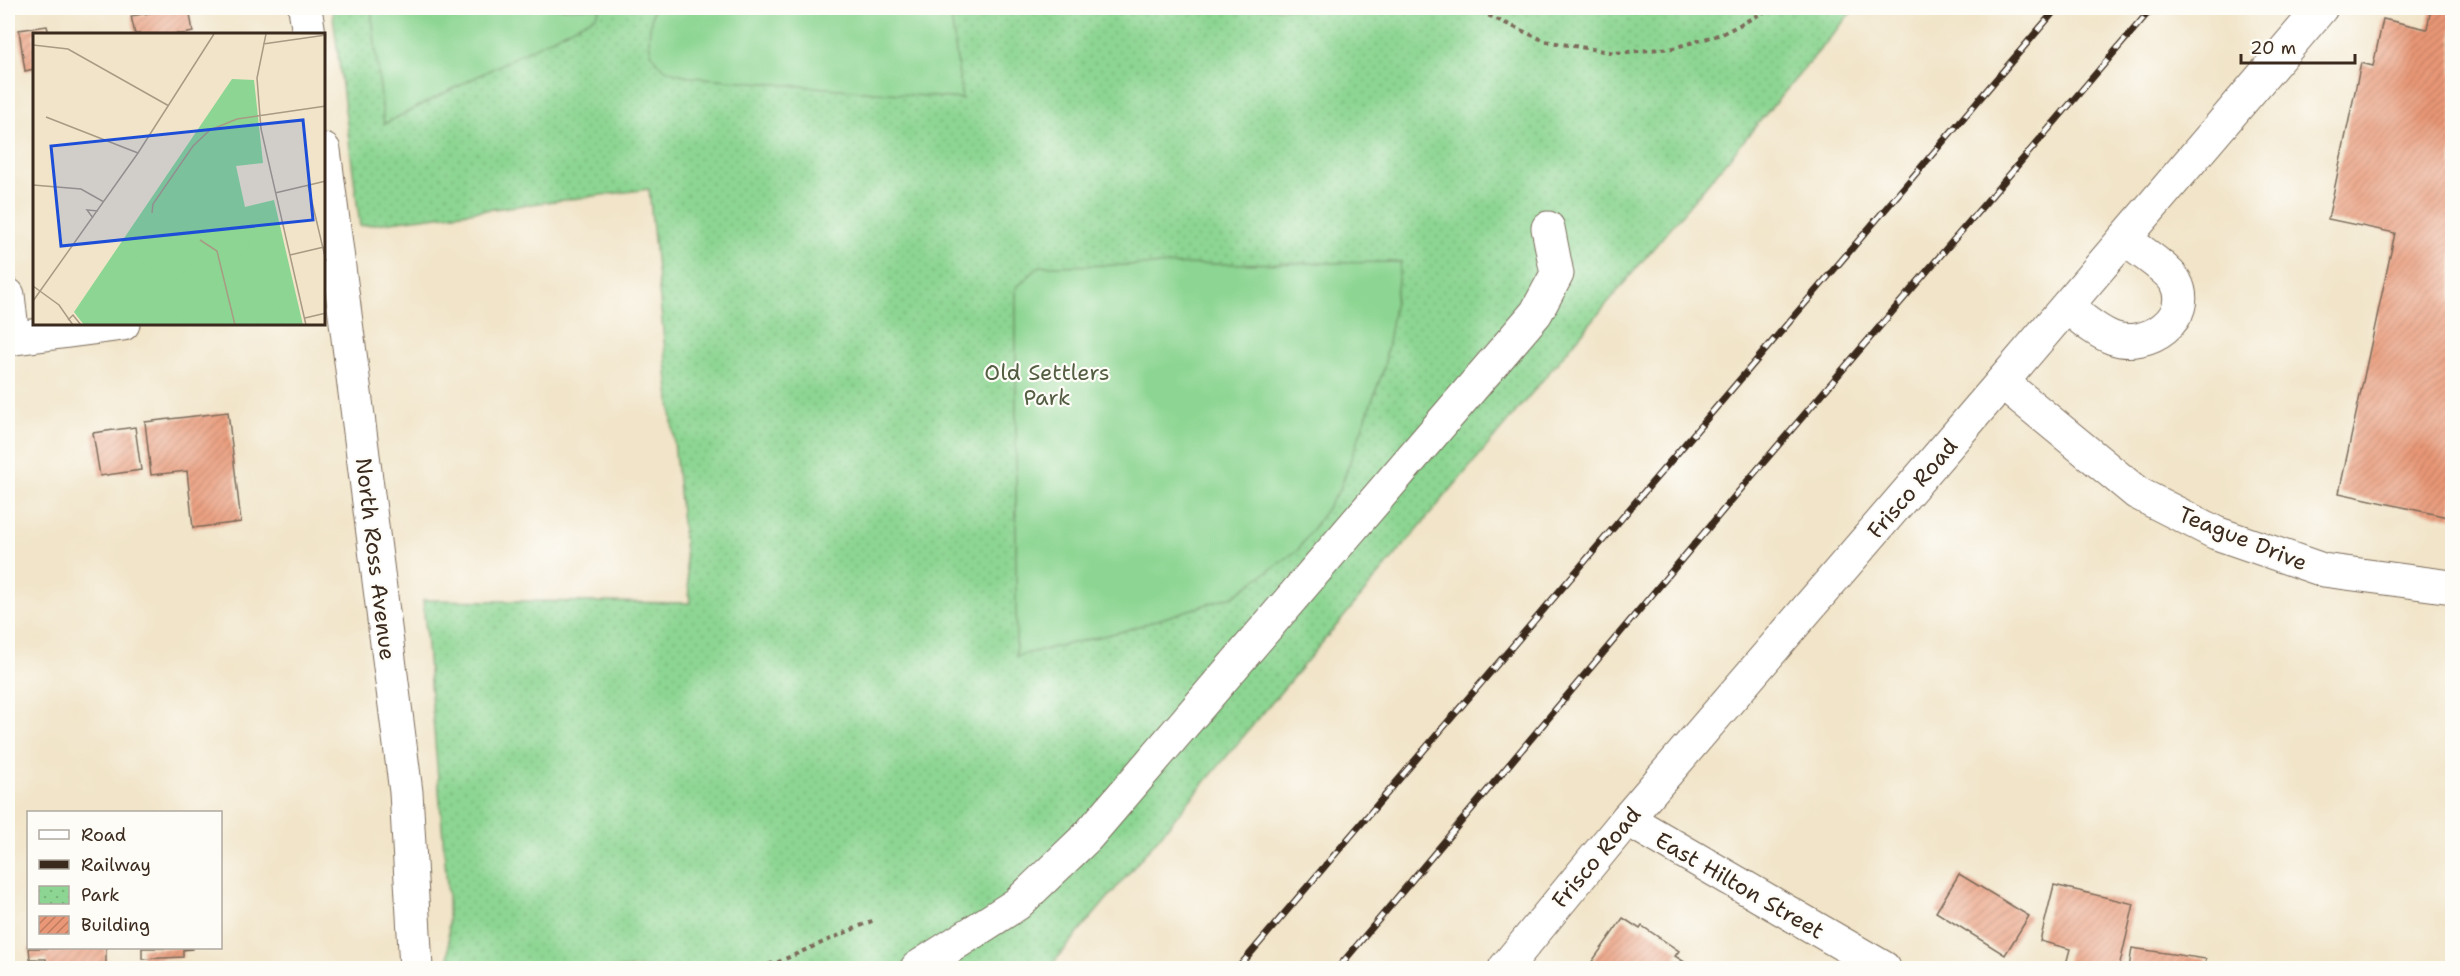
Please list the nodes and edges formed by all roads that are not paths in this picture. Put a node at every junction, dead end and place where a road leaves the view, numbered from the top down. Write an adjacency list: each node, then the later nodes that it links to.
1 (305, 8): 3 (street)
2 (2320, 8): 6 (street, Frisco Road)
3 (309, 33)
4 (326, 183): 8 (street, North Ross Avenue)
5 (1548, 228): 16 (street)
6 (2124, 239): 9 (street, Frisco Road); 9 (street)
7 (8, 295): 11 (street)
8 (333, 297): 15 (street, North Ross Avenue)
9 (2067, 307): 12 (street, Frisco Road)
10 (108, 326): 11 (street)
11 (10, 339)
12 (2002, 382): 13 (street, Teague Drive); 14 (street, Frisco Road)
13 (2452, 587)
14 (1627, 819): 17 (street, Frisco Road); 18 (street, East Hilton Street)
15 (416, 969)
16 (917, 969)
17 (1504, 969)
18 (1884, 969)

